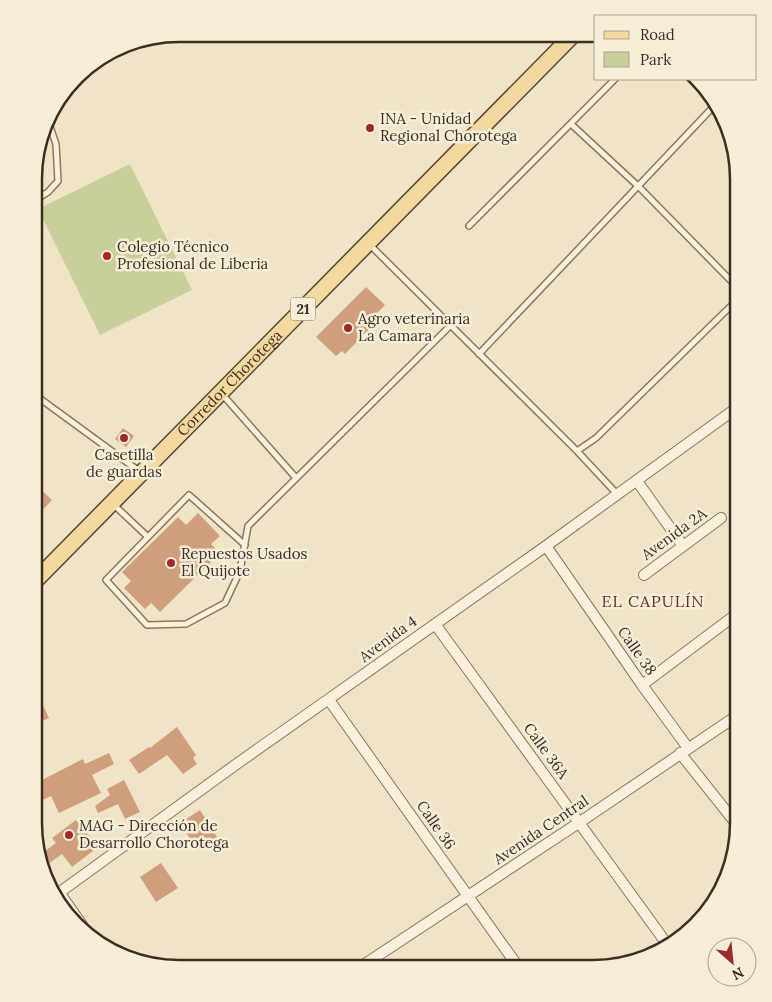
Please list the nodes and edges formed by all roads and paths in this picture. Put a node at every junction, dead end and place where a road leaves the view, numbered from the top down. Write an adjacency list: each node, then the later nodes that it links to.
1 (566, 42): 9 (main road, Corredor Chorotega / 21)
2 (614, 80): 4 (lane)
3 (710, 110): 6 (lane)
4 (572, 124): 6 (lane); 8 (lane)
5 (52, 131): 7 (lane)
6 (639, 187): 10 (lane); 13 (lane)
7 (42, 196)
8 (469, 226)
9 (368, 243): 12 (lane); 14 (main road, Corredor Chorotega / 21)
10 (730, 280)
11 (730, 307): 17 (lane)
12 (451, 325): 13 (lane); 19 (lane)
13 (480, 354): 17 (lane)
14 (221, 392): 18 (main road, Corredor Chorotega / 21); 19 (lane)
15 (42, 401): 18 (lane)
16 (730, 413): 20 (street, Avenida 4)
17 (577, 451): 21 (lane)
18 (141, 473): 22 (main road, Corredor Chorotega / 21)
19 (296, 478): 25 (lane)
20 (637, 481): 21 (street, Avenida 4); 27 (street)
21 (618, 494): 26 (street, Avenida 4)
22 (112, 503): 24 (lane); 28 (main road, Corredor Chorotega / 21)
23 (721, 518): 27 (street, Avenida 2A)
24 (148, 537): 25 (lane); 25 (lane)
25 (245, 545)
26 (546, 546): 31 (street, Avenida 4); 32 (street, Calle 38)
27 (683, 546): 29 (street, Avenida 2A)
28 (42, 574)
29 (644, 574)
30 (729, 620): 32 (street)
31 (435, 624): 33 (street, Avenida 4); 37 (street, Calle 36A)
32 (642, 685): 35 (street, Calle 38)
33 (328, 700): 38 (street, Avenida 4); 39 (street, Calle 36)
34 (729, 721): 35 (street, Avenida Central)
35 (684, 751): 36 (street, Calle 38); 37 (street, Avenida Central)
36 (729, 814)
37 (580, 822): 39 (street, Avenida Central); 40 (street, Calle 36A)
38 (62, 891)
39 (468, 896): 41 (street, Avenida Central); 42 (street, Calle 36)
40 (663, 939)
41 (371, 960)
42 (513, 960)

